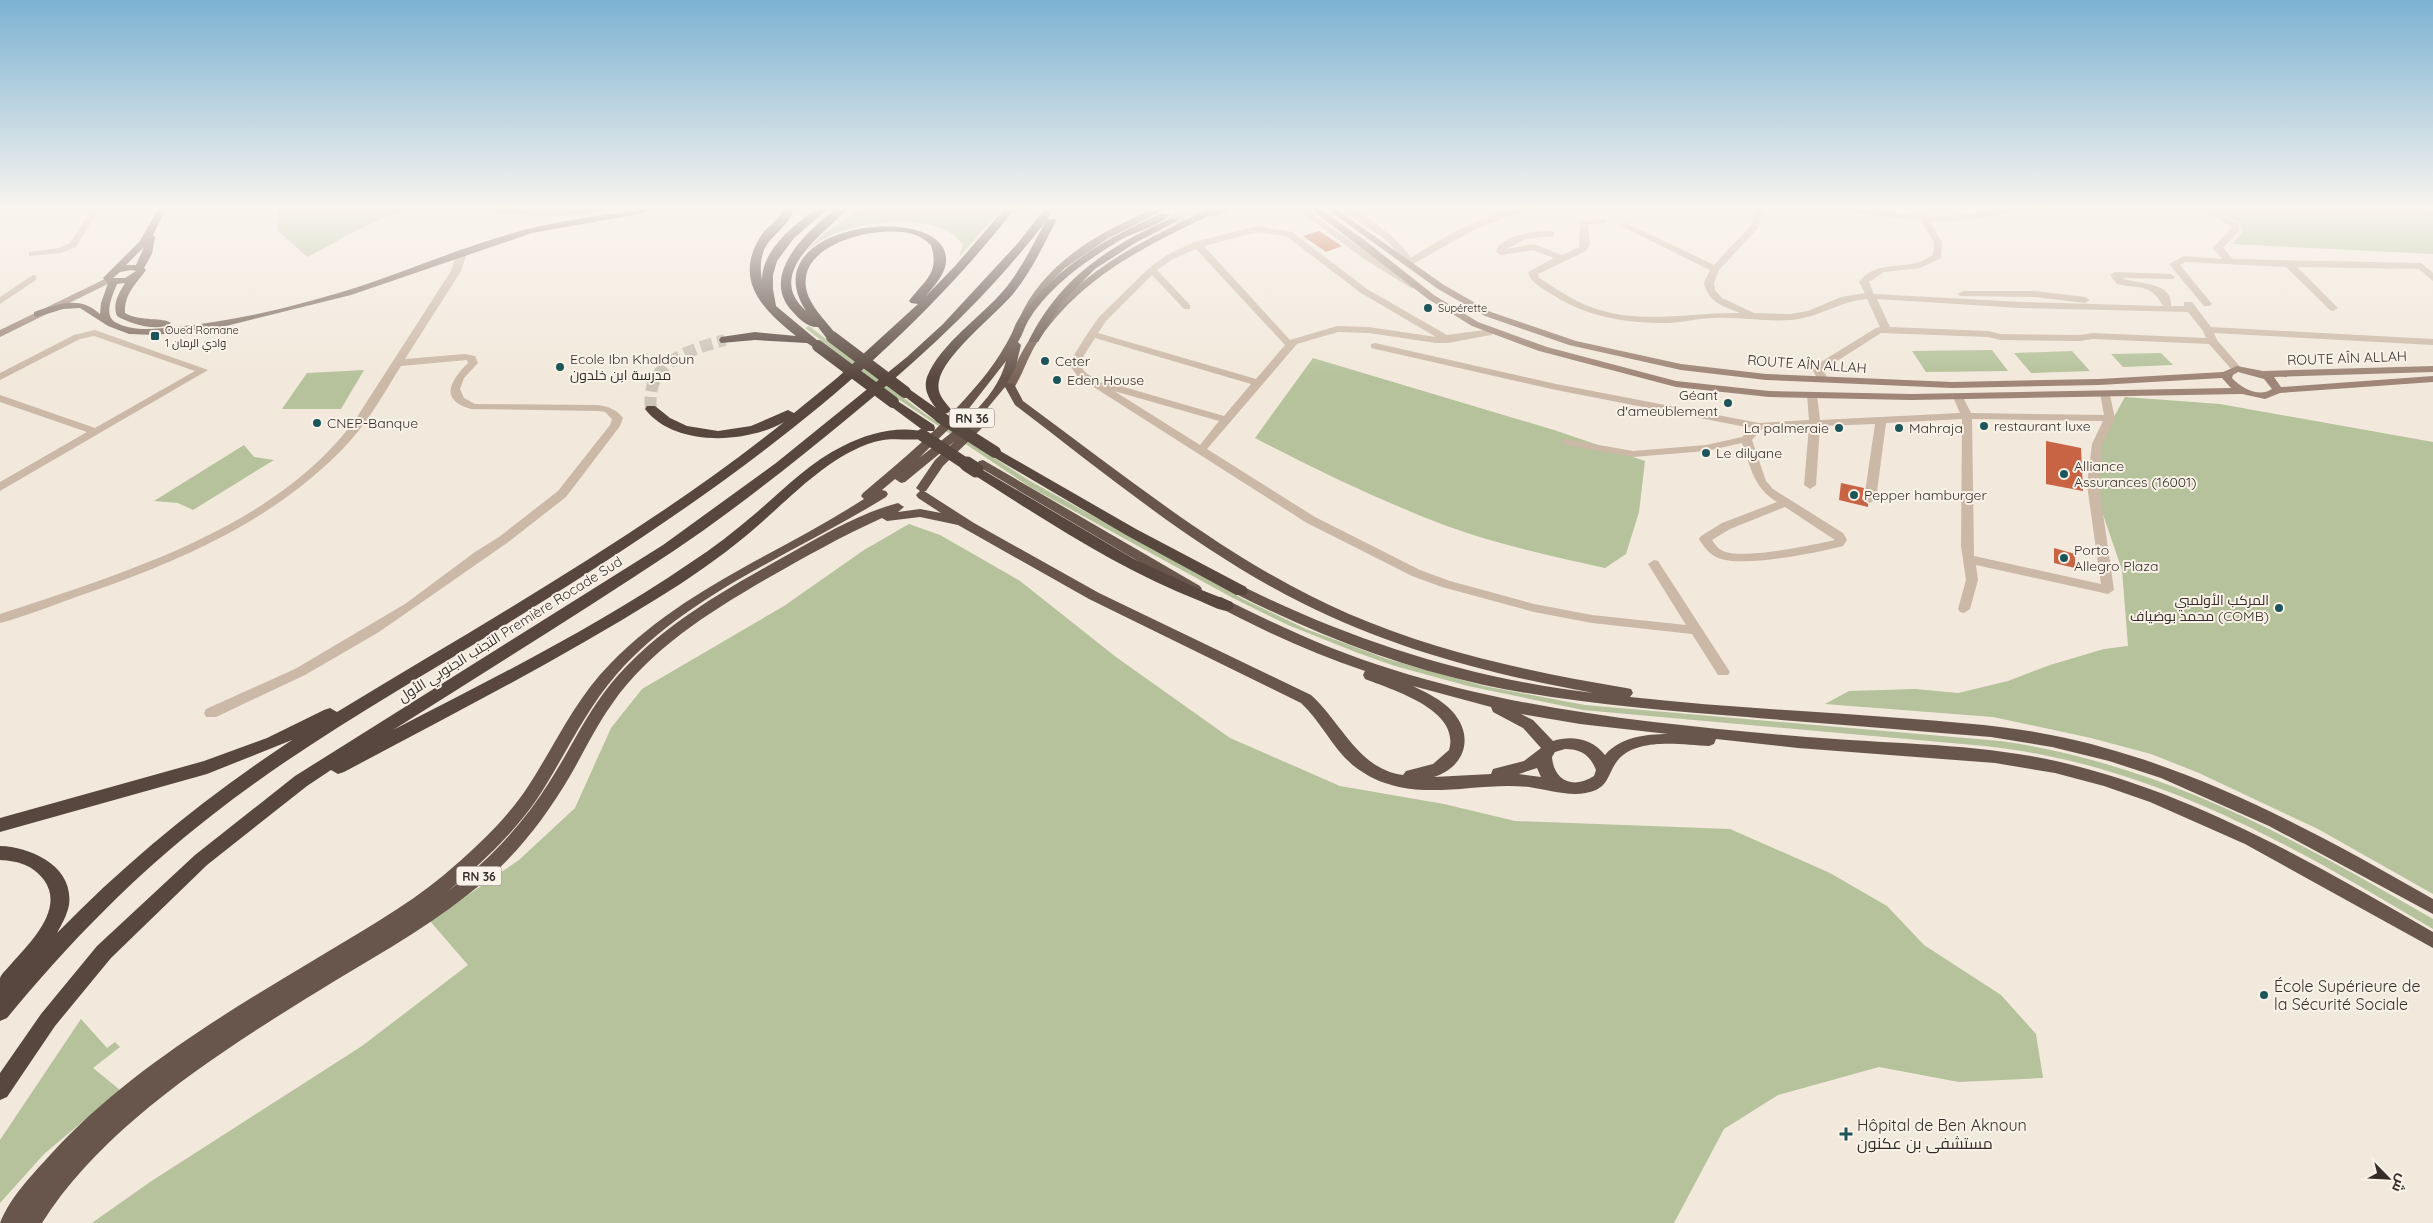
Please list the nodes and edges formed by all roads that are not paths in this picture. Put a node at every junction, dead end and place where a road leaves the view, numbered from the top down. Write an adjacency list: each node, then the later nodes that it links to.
1 (125, 264): 36 (main road)
2 (141, 264): 33 (main road)
3 (414, 264): 33 (main road)
4 (430, 264): 51 (main road)
5 (458, 264): 69 (street)
6 (755, 264): 49 (highway)
7 (771, 264): 49 (highway)
8 (793, 264): 59 (highway)
9 (805, 264): 59 (highway)
10 (939, 264): 61 (highway)
11 (963, 264): 61 (highway, التجنب الجنوبي الأول Première Rocade Sud)
12 (1004, 264): 130 (highway, التجنب الجنوبي الأول Première Rocade Sud)
13 (1025, 264): 88 (highway)
14 (1065, 264): 52 (main road)
15 (1077, 264): 52 (highway)
16 (1095, 264): 62 (highway)
17 (1110, 264): 62 (main road, RN 36)
18 (1160, 264): 32 (street)
19 (1215, 264): 67 (street)
20 (1329, 264): 63 (street)
21 (1379, 264): 40 (street)
22 (1389, 264): 40 (main road, ROUTE AÎN ALLAH)
23 (1411, 264): 75 (main road, ROUTE AÎN ALLAH)
24 (1550, 264): 48 (street)
25 (1705, 264): 31 (street)
26 (1720, 264): 31 (street)
27 (1921, 264): 39 (street)
28 (2174, 264): 44 (street)
29 (2288, 264): 46 (street)
30 (2335, 264): 37 (street)
31 (1715, 269): 42 (street)
32 (1152, 270): 45 (street); 58 (street)
33 (137, 272): 36 (main road)
34 (2170, 277): 43 (street)
35 (33, 278): 41 (street)
36 (112, 278): 47 (main road); 51 (main road)
37 (2433, 278)
38 (1907, 292): 43 (street)
39 (1869, 296): 44 (street); 50 (street); 53 (street)
40 (1431, 297): 55 (main road, ROUTE AÎN ALLAH)
41 (0, 301)
42 (1719, 302): 48 (street); 50 (street)
43 (2167, 304): 44 (street)
44 (2188, 306): 54 (street)
45 (1187, 307)
46 (2333, 308)
47 (37, 314): 51 (main road); 56 (main road)
48 (1733, 315): 50 (street)
49 (780, 316): 66 (highway)
50 (1756, 316)
51 (108, 320)
52 (1023, 321): 57 (highway)
53 (1886, 329): 64 (street); 75 (street)
54 (2208, 330): 64 (street); 65 (street)
55 (1491, 332): 63 (street); 84 (main road, ROUTE AÎN ALLAH)
56 (0, 334)
57 (1018, 334): 101 (highway, RN 36); 111 (highway)
58 (1092, 334): 77 (street); 78 (street)
59 (832, 337): 88 (highway, bridge)
60 (725, 340): 66 (highway)
61 (887, 340): 80 (highway, التجنب الجنوبي الأول Première Rocade Sud)
62 (1034, 340): 79 (main road, RN 36)
63 (1448, 340): 67 (street)
64 (2212, 341): 70 (street)
65 (2433, 342)
66 (814, 343): 95 (highway, bridge)
67 (1289, 344): 78 (street)
68 (1375, 346): 94 (street)
69 (397, 363): 117 (street); 123 (street)
70 (2237, 369): 72 (main road); 73 (main road, ROUTE AÎN ALLAH)
71 (2433, 369): 73 (main road, ROUTE AÎN ALLAH)
72 (2226, 374): 75 (main road, ROUTE AÎN ALLAH); 82 (main road)
73 (2262, 374): 81 (main road)
74 (0, 377): 96 (street)
75 (1823, 379)
76 (2433, 379): 81 (main road, ROUTE AÎN ALLAH)
77 (1094, 382): 91 (street); 99 (street)
78 (1258, 383): 91 (street)
79 (1010, 386): 104 (highway, RN 36); 122 (highway)
80 (832, 388): 87 (highway); 116 (highway, التجنب الجنوبي الأول Première Rocade Sud)
81 (2277, 390): 82 (main road, ROUTE AÎN ALLAH)
82 (2244, 391): 83 (main road, ROUTE AÎN ALLAH)
83 (2105, 393): 85 (main road, ROUTE AÎN ALLAH); 90 (street)
84 (1812, 395): 85 (main road, ROUTE AÎN ALLAH); 93 (street)
85 (1958, 397): 89 (street)
86 (0, 398): 96 (street)
87 (651, 409)
88 (943, 414): 114 (highway, bridge)
89 (1967, 416): 90 (street); 92 (street); 112 (street)
90 (2110, 418): 112 (street)
91 (1226, 420): 99 (street)
92 (1881, 421): 93 (street); 106 (street)
93 (1815, 425): 94 (street); 102 (street)
94 (1759, 426): 97 (street)
95 (925, 431): 100 (highway, bridge); 130 (highway)
96 (96, 432): 103 (street)
97 (1746, 439): 98 (street); 107 (street)
98 (1565, 442)
99 (1200, 451): 118 (street)
100 (980, 467): 119 (highway)
101 (898, 482): 104 (highway); 105 (highway)
102 (1810, 485)
103 (0, 487)
104 (922, 492): 108 (highway); 110 (highway)
105 (882, 494): 108 (highway); 111 (highway, RN 36)
106 (1870, 499)
107 (1785, 503): 107 (street)
108 (901, 507): 109 (highway); 111 (highway, RN 36)
109 (920, 513): 110 (highway); 111 (highway)
110 (969, 526): 126 (highway)
111 (826, 533): 138 (highway, RN 36); 139 (highway, RN 36)
112 (1970, 558): 115 (street)
113 (1654, 564): 118 (street)
114 (1241, 591): 122 (highway)
115 (1964, 609)
116 (509, 616): 131 (highway); 136 (highway, التجنب الجنوبي الأول Première Rocade Sud)
117 (0, 619)
118 (1695, 630): 120 (street)
119 (1298, 639): 121 (highway); 126 (highway)
120 (1722, 672)
121 (1471, 697): 124 (highway); 125 (highway)
122 (1718, 708): 133 (highway)
123 (211, 713)
124 (1808, 743): 127 (highway); 134 (highway)
125 (1547, 752): 127 (highway); 128 (highway); 129 (highway)
126 (1367, 768): 128 (highway)
127 (1604, 769): 129 (highway)
128 (1446, 782): 129 (highway)
129 (1568, 788)
130 (267, 807): 137 (highway, التجنب الجنوبي الأول Première Rocade Sud)
131 (0, 825)
132 (0, 854): 135 (highway)
133 (2433, 907)
134 (2433, 941)
135 (0, 992)
136 (0, 1012)
137 (0, 1090)
138 (10, 1223)
139 (30, 1223)

